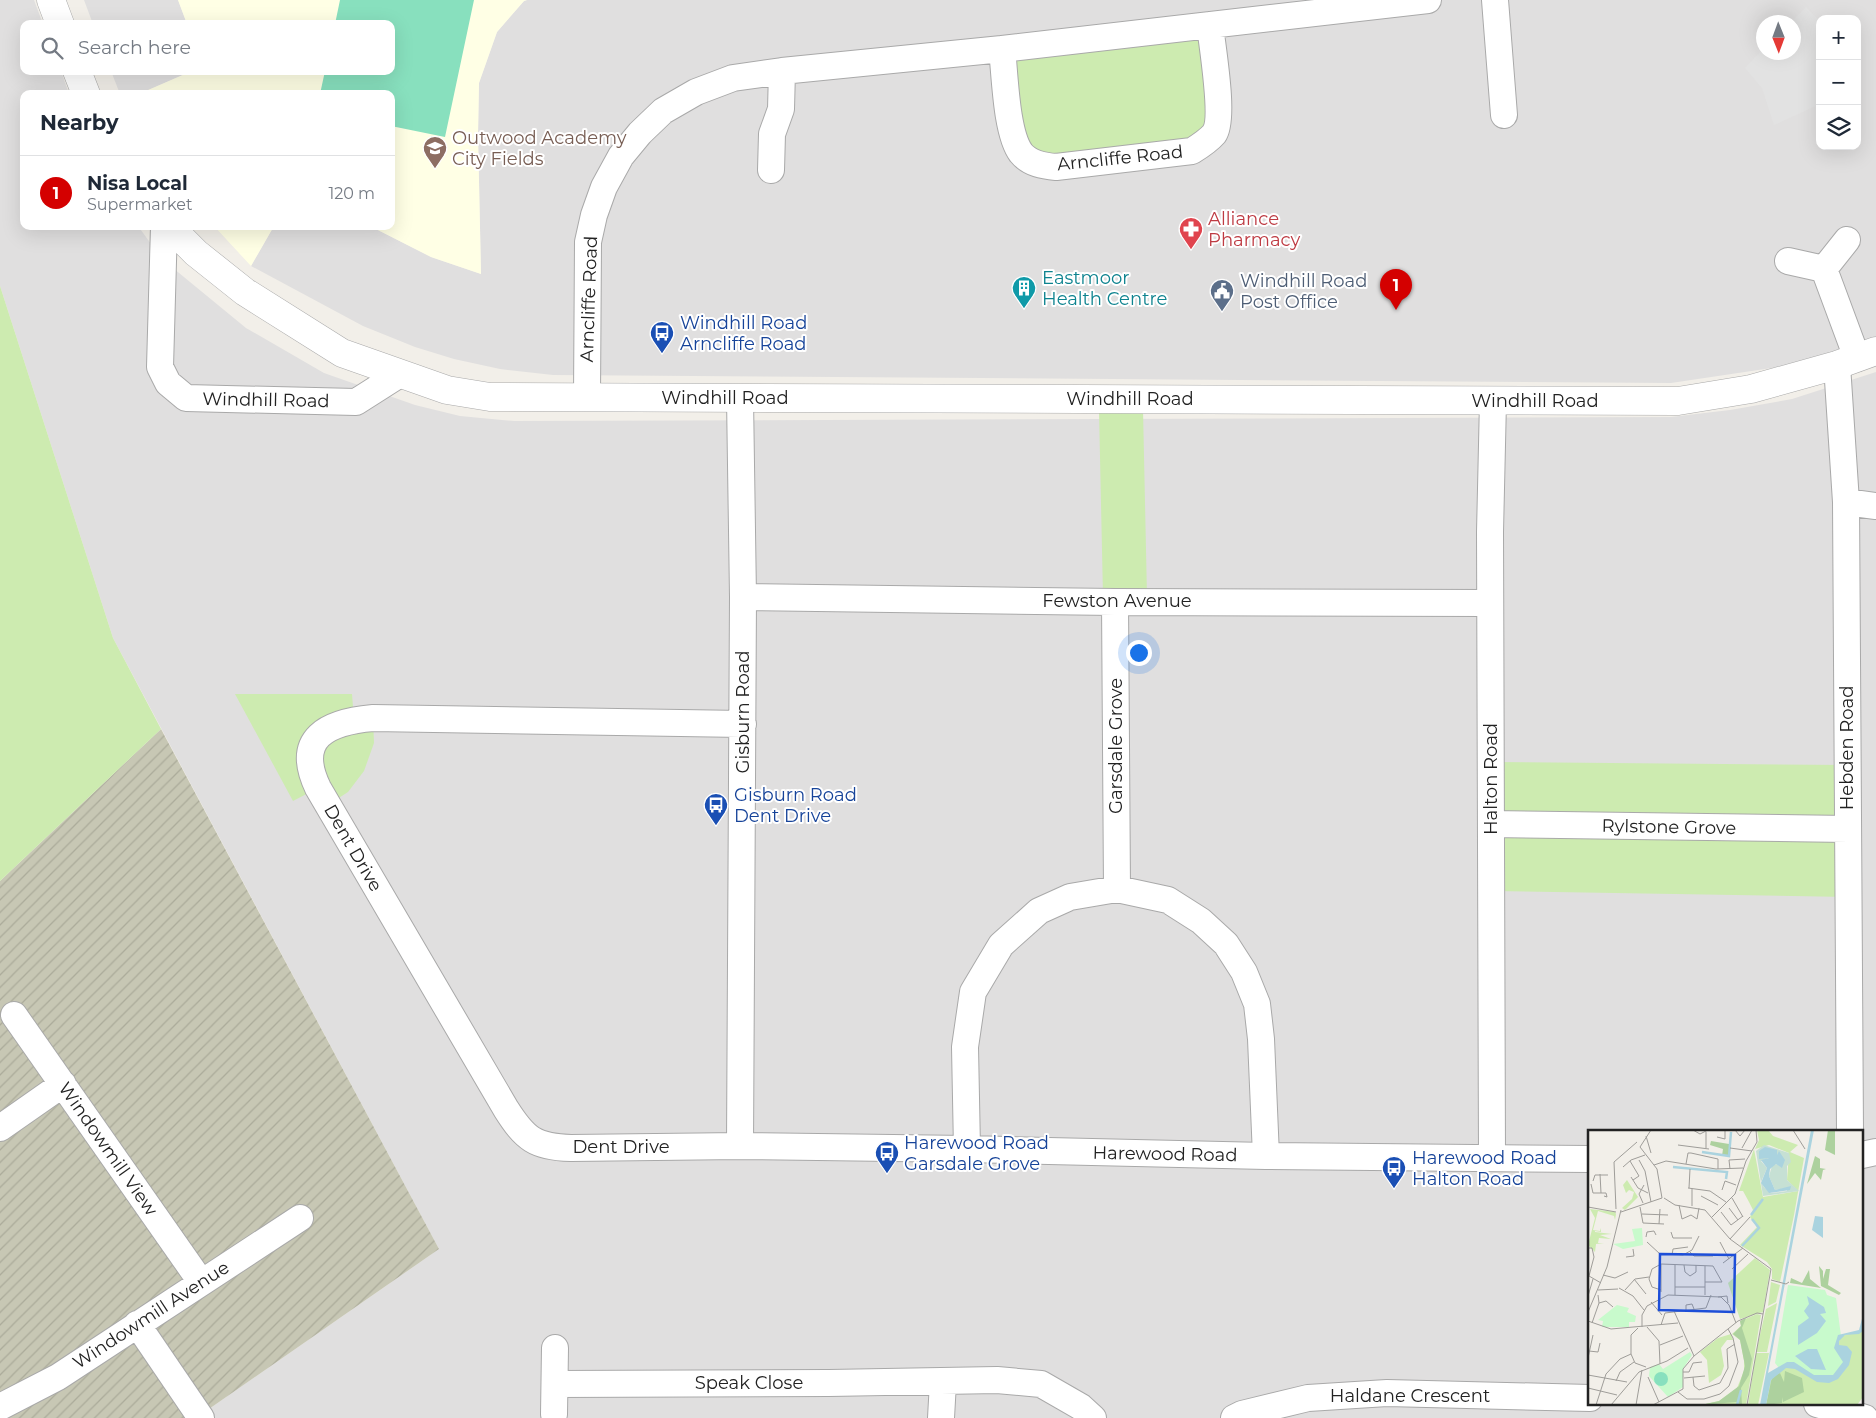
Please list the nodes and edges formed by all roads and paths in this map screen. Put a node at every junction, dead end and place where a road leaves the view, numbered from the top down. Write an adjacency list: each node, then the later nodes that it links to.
1 (51, 0): 4 (street)
2 (1428, 0): 5 (street, Arncliffe Road)
3 (1494, 0): 10 (street)
4 (58, 20)
5 (1210, 25): 6 (street, Arncliffe Road); 6 (street, Arncliffe Road)
6 (1002, 49): 7 (street, Arncliffe Road)
7 (782, 71): 11 (street); 19 (street, Arncliffe Road)
8 (79, 75): 9 (street)
9 (84, 90)
10 (1504, 116)
11 (772, 170)
12 (164, 230): 18 (street, Windhill Road)
13 (173, 230): 18 (street, Windhill Road)
14 (1847, 240): 16 (street)
15 (1788, 262): 16 (street)
16 (1824, 269): 17 (street)
17 (1857, 358): 21 (street, Windhill Road); 22 (street, Hebden Road)
18 (400, 374): 19 (street, Windhill Road)
19 (587, 397): 20 (street, Windhill Road)
20 (740, 398): 21 (street, Windhill Road); 24 (street, Gisburn Road)
21 (1494, 401): 26 (street, Halton Road)
22 (1846, 502): 23 (street); 29 (street, Hebden Road)
23 (1876, 506)
24 (744, 598): 25 (street, Fewston Avenue); 27 (street, Gisburn Road)
25 (1115, 602): 26 (street, Fewston Avenue); 30 (street, Garsdale Grove)
26 (1490, 603): 28 (street, Halton Road)
27 (743, 724): 35 (street, Gisburn Road); 35 (street, Dent Drive)
28 (1491, 824): 29 (street, Rylstone Grove); 38 (street, Halton Road)
29 (1848, 829): 34 (street, Hebden Road)
30 (1117, 889): 36 (street); 37 (street)
31 (14, 1015): 32 (street, Windowmill View)
32 (63, 1084): 33 (street); 41 (street, Windowmill View)
33 (0, 1128)
34 (1850, 1130)
35 (740, 1146): 36 (street, Harewood Road)
36 (967, 1149): 37 (street, Harewood Road)
37 (1266, 1156): 38 (street, Harewood Road)
38 (1492, 1158): 39 (street, Harewood Road)
39 (1588, 1158)
40 (300, 1218): 41 (street, Windowmill Avenue)
41 (201, 1282): 42 (street, Windowmill Avenue)
42 (137, 1324): 48 (street, Windowmill Avenue); 50 (street)
43 (555, 1348): 45 (street)
44 (942, 1382): 45 (street, Speak Close); 51 (street); 52 (street, Speak Close)
45 (555, 1384): 49 (street)
46 (1588, 1398): 53 (street, Haldane Crescent)
47 (1824, 1406): 54 (street)
48 (0, 1407)
49 (554, 1414)
50 (201, 1418)
51 (941, 1418)
52 (1094, 1418)
53 (1234, 1418)
54 (1865, 1418)

